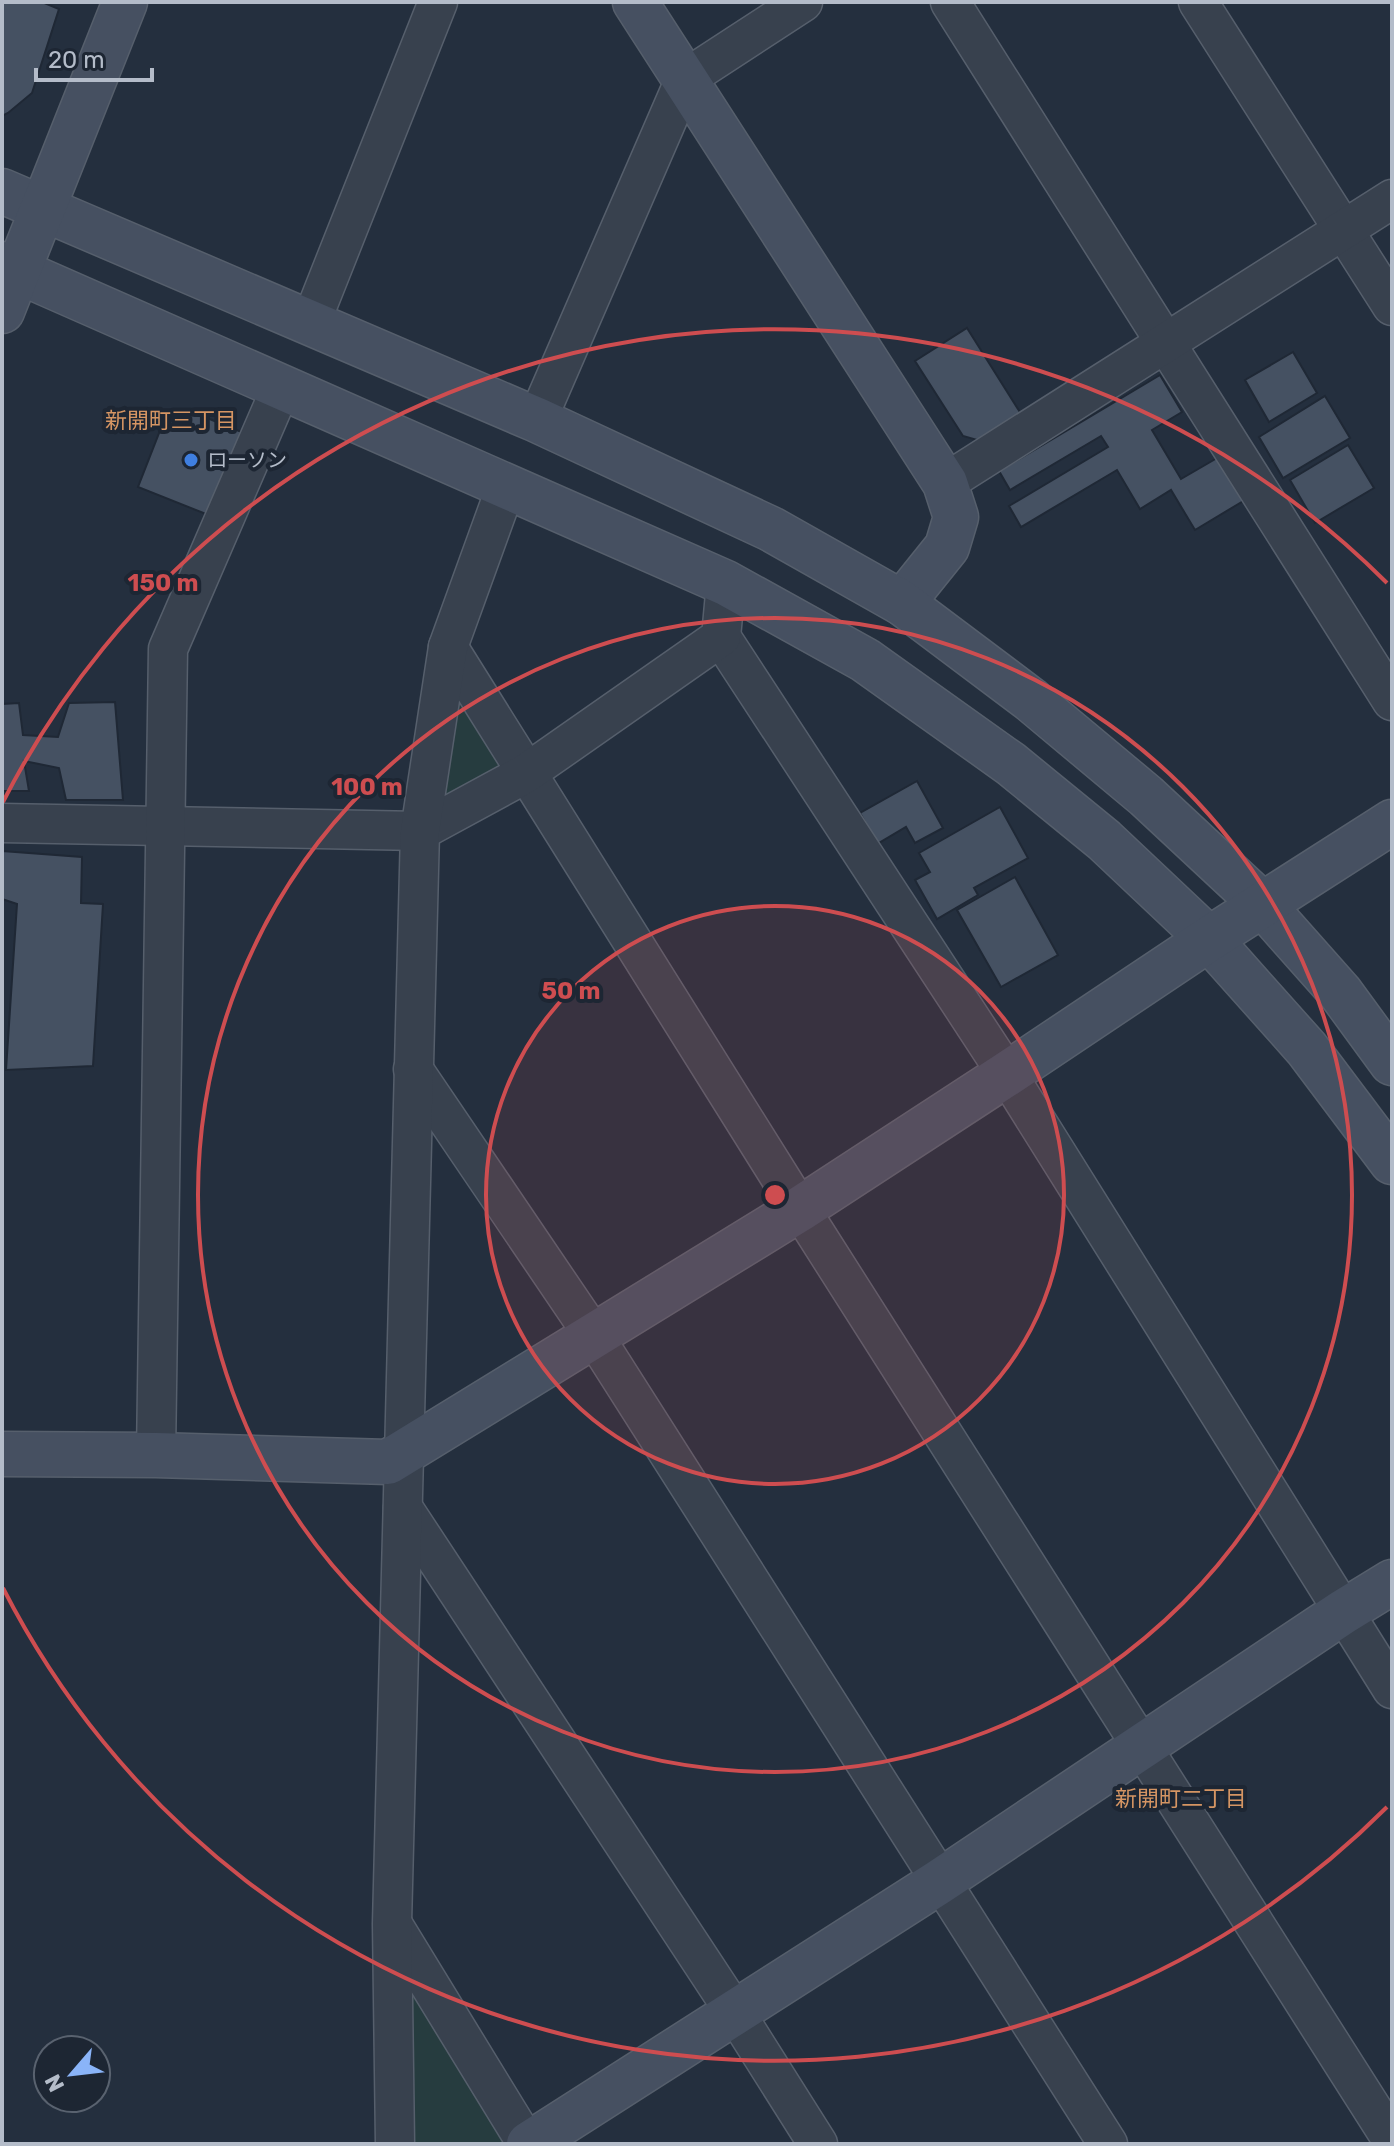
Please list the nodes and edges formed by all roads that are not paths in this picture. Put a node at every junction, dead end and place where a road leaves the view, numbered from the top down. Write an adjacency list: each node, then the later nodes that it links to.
1 (125, 2): 10 (street)
2 (438, 2): 15 (street)
3 (635, 2): 7 (street)
4 (803, 2): 7 (street)
5 (950, 2): 16 (street)
6 (1198, 2): 11 (street)
7 (685, 79): 18 (street); 19 (street)
8 (2, 191): 10 (street)
9 (1392, 199): 11 (street)
10 (41, 208): 12 (street); 15 (street)
11 (1343, 229): 13 (street); 16 (street)
12 (10, 267): 14 (street); 17 (street)
13 (1392, 306)
14 (2, 311)
15 (311, 322): 18 (street)
16 (1165, 342): 19 (street); 25 (street)
17 (281, 388): 20 (street); 29 (street)
18 (537, 420): 22 (street)
19 (945, 483): 22 (street)
20 (507, 484): 21 (street); 24 (street)
21 (726, 583): 23 (street); 32 (street)
22 (902, 603): 31 (street)
23 (721, 637): 26 (street); 35 (street)
24 (448, 647): 26 (street); 30 (street)
25 (1392, 701)
26 (525, 774): 30 (street); 37 (street)
27 (1392, 822): 31 (street)
28 (2, 823): 29 (street)
29 (167, 824): 30 (street); 41 (street)
30 (420, 831): 34 (street)
31 (1262, 904): 32 (street); 33 (street)
32 (1209, 939): 35 (street); 36 (street)
33 (1392, 1063)
34 (413, 1069): 38 (street); 39 (street)
35 (1007, 1074): 37 (street); 44 (street)
36 (1392, 1162)
37 (800, 1209): 38 (street); 46 (street)
38 (594, 1336): 39 (street); 47 (street)
39 (404, 1452): 41 (street); 42 (street)
40 (2, 1454): 41 (street)
41 (156, 1455)
42 (403, 1508): 48 (street); 49 (street)
43 (1392, 1582): 44 (street)
44 (1343, 1612): 45 (street); 46 (street)
45 (1392, 1689)
46 (1143, 1745): 47 (street); 50 (street)
47 (939, 1882): 49 (street); 54 (street)
48 (392, 1924): 51 (street); 52 (street)
49 (736, 2014): 52 (street); 53 (street)
50 (1392, 2140)
51 (395, 2144)
52 (528, 2144)
53 (818, 2144)
54 (1108, 2144)

